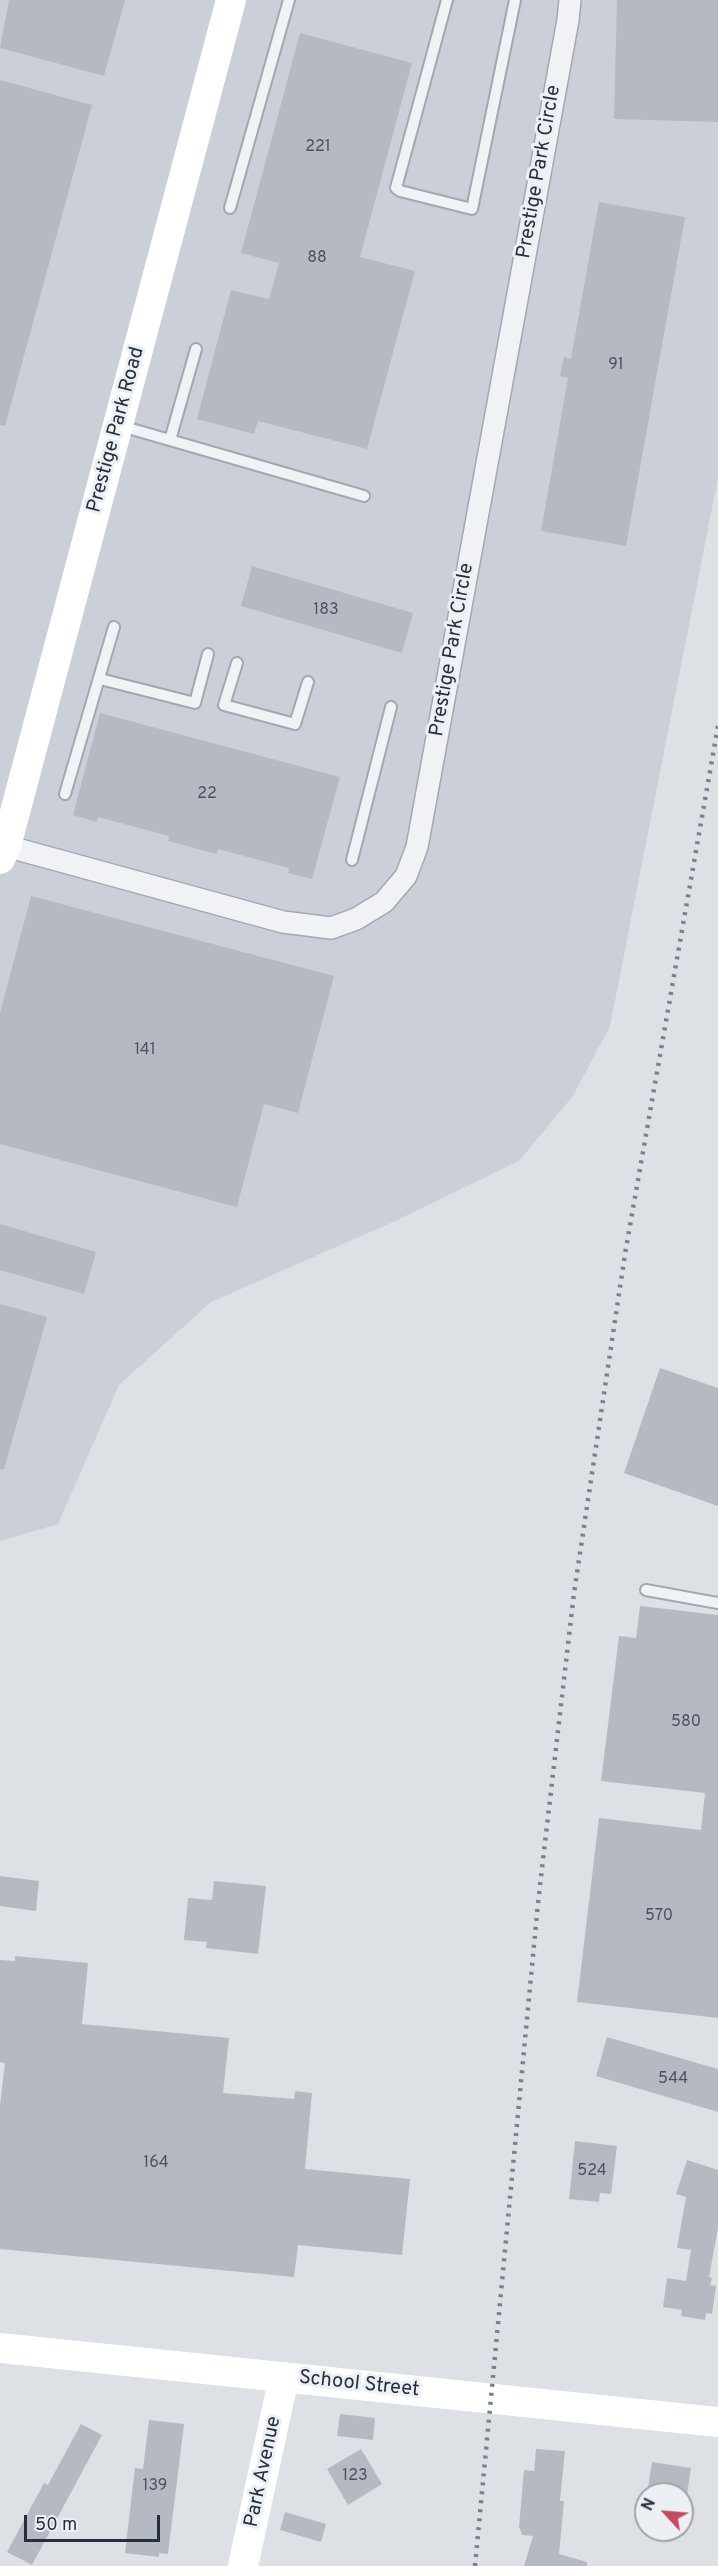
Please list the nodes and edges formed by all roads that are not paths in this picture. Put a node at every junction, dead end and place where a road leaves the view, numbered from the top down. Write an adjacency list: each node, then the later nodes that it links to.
1 (231, 0): 8 (street, Prestige Park Road)
2 (289, 0): 6 (lane)
3 (447, 0): 4 (lane)
4 (515, 0)
5 (570, 0): 18 (street, Prestige Park Circle)
6 (230, 208)
7 (196, 349): 9 (lane)
8 (118, 425): 9 (lane); 18 (street, Prestige Park Road)
9 (170, 440): 10 (lane)
10 (364, 496)
11 (114, 627): 14 (lane)
12 (208, 654): 14 (lane)
13 (237, 663): 15 (lane)
14 (100, 679): 17 (lane)
15 (308, 682)
16 (392, 707): 19 (lane)
17 (64, 794)
18 (3, 852)
19 (352, 860)
20 (646, 1590): 21 (lane)
21 (718, 1603)
22 (0, 2348): 23 (street, School Street)
23 (284, 2377): 24 (street, School Street); 25 (street, Park Avenue)
24 (718, 2422)
25 (243, 2566)

